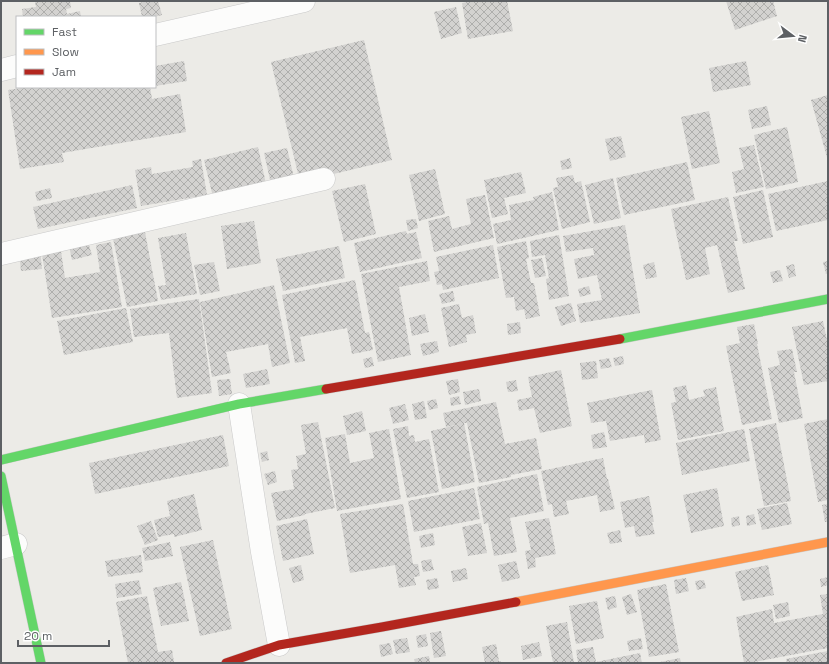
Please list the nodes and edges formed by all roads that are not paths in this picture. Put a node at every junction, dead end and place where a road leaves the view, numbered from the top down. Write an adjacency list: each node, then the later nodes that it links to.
1 (304, 1): 2 (street)
2 (156, 35)
3 (16, 66): 4 (street)
4 (1, 70)
5 (324, 179): 6 (street)
6 (1, 254)
7 (828, 299): 8 (street)
8 (239, 404): 9 (street); 13 (street)
9 (1, 460)
10 (1, 476): 12 (street)
11 (828, 542): 13 (street)
12 (8, 546): 14 (street)
13 (279, 645): 15 (street)
14 (41, 663)
15 (226, 663)

